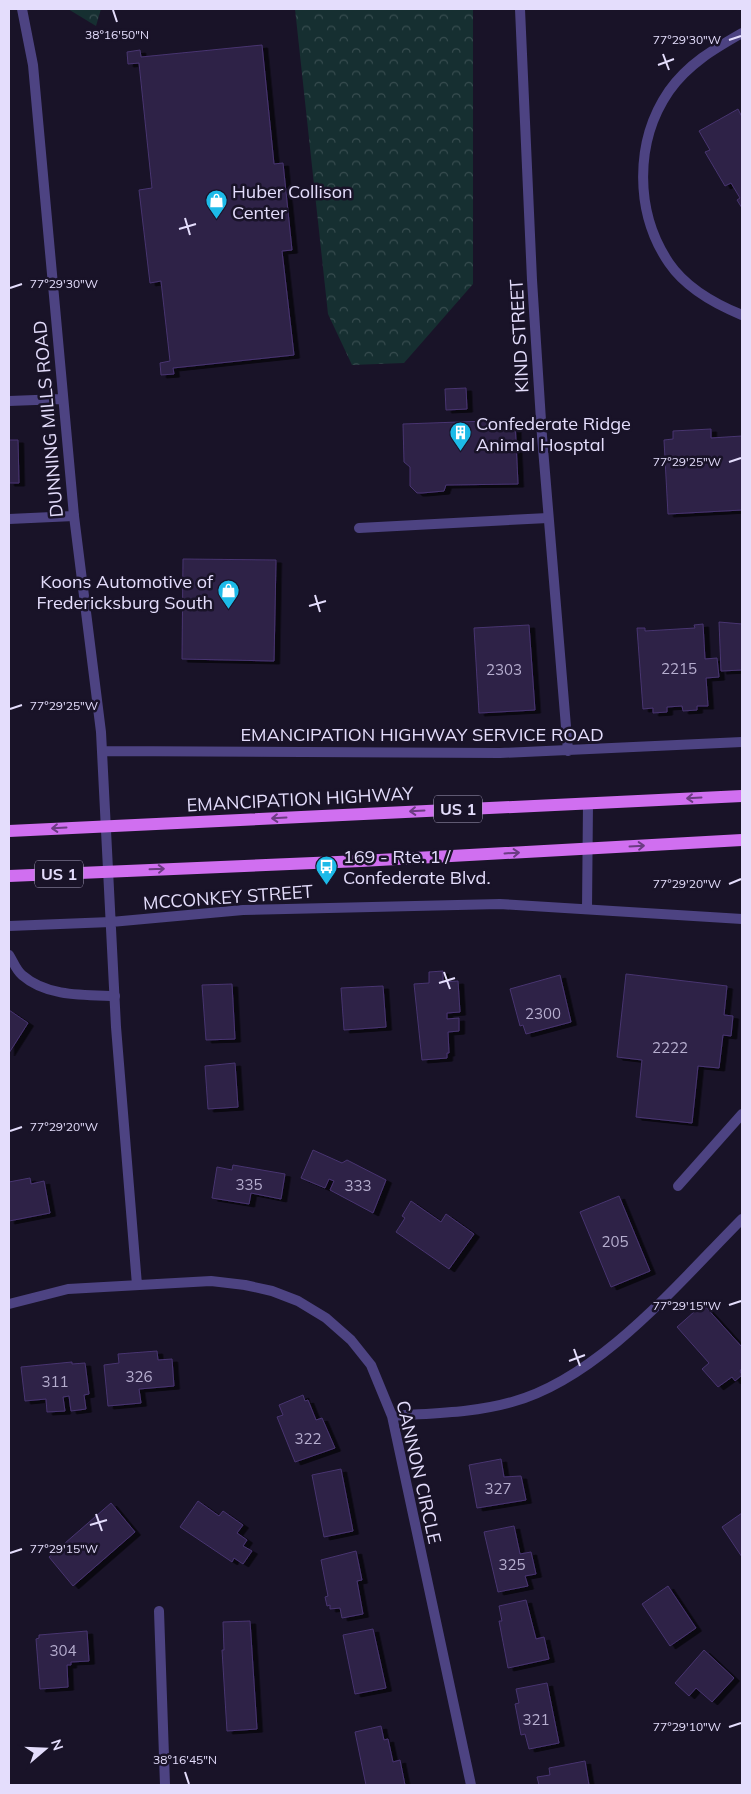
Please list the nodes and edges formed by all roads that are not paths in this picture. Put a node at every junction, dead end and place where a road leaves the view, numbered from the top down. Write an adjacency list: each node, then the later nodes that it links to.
1 (22, 9): 5 (street, DUNNING MILLS ROAD)
2 (520, 9): 8 (street, KIND STREET)
3 (742, 33): 4 (street)
4 (742, 315)
5 (62, 398): 6 (street); 7 (street, DUNNING MILLS ROAD)
6 (9, 401)
7 (74, 516): 9 (street); 13 (street, DUNNING MILLS ROAD)
8 (548, 518): 10 (street); 12 (street, KIND STREET)
9 (9, 520)
10 (359, 528)
11 (742, 742): 12 (street, EMANCIPATION HIGHWAY SERVICE ROAD)
12 (568, 750): 13 (street, EMANCIPATION HIGHWAY SERVICE ROAD)
13 (102, 751): 16 (street, DUNNING MILLS ROAD)
14 (742, 796): 15 (main road, EMANCIPATION HIGHWAY / US 1, one-way to 15)
15 (588, 803): 16 (main road, EMANCIPATION HIGHWAY / US 1, one-way to 16); 19 (street)
16 (108, 826): 17 (main road, EMANCIPATION HIGHWAY / US 1, one-way to 17); 20 (street, DUNNING MILLS ROAD)
17 (9, 831)
18 (742, 840): 19 (main road, US 1, one-way to 18)
19 (588, 848): 20 (main road, US 1, one-way to 19); 22 (street)
20 (108, 871): 21 (main road, US 1); 24 (street, DUNNING MILLS ROAD)
21 (9, 876)
22 (587, 909): 23 (street, MCCONKEY STREET); 24 (street, MCCONKEY STREET)
23 (742, 919)
24 (111, 922): 25 (street, MCCONKEY STREET); 27 (street, DUNNING MILLS ROAD)
25 (9, 926)
26 (9, 955): 27 (street)
27 (115, 996): 31 (street, DUNNING MILLS ROAD)
28 (742, 1114): 29 (street)
29 (678, 1186)
30 (742, 1219): 33 (street)
31 (137, 1285): 32 (street, CANNON CIRCLE); 33 (street, CANNON CIRCLE)
32 (9, 1304)
33 (392, 1416): 36 (street, CANNON CIRCLE)
34 (159, 1611): 35 (street)
35 (165, 1785)
36 (471, 1785)

